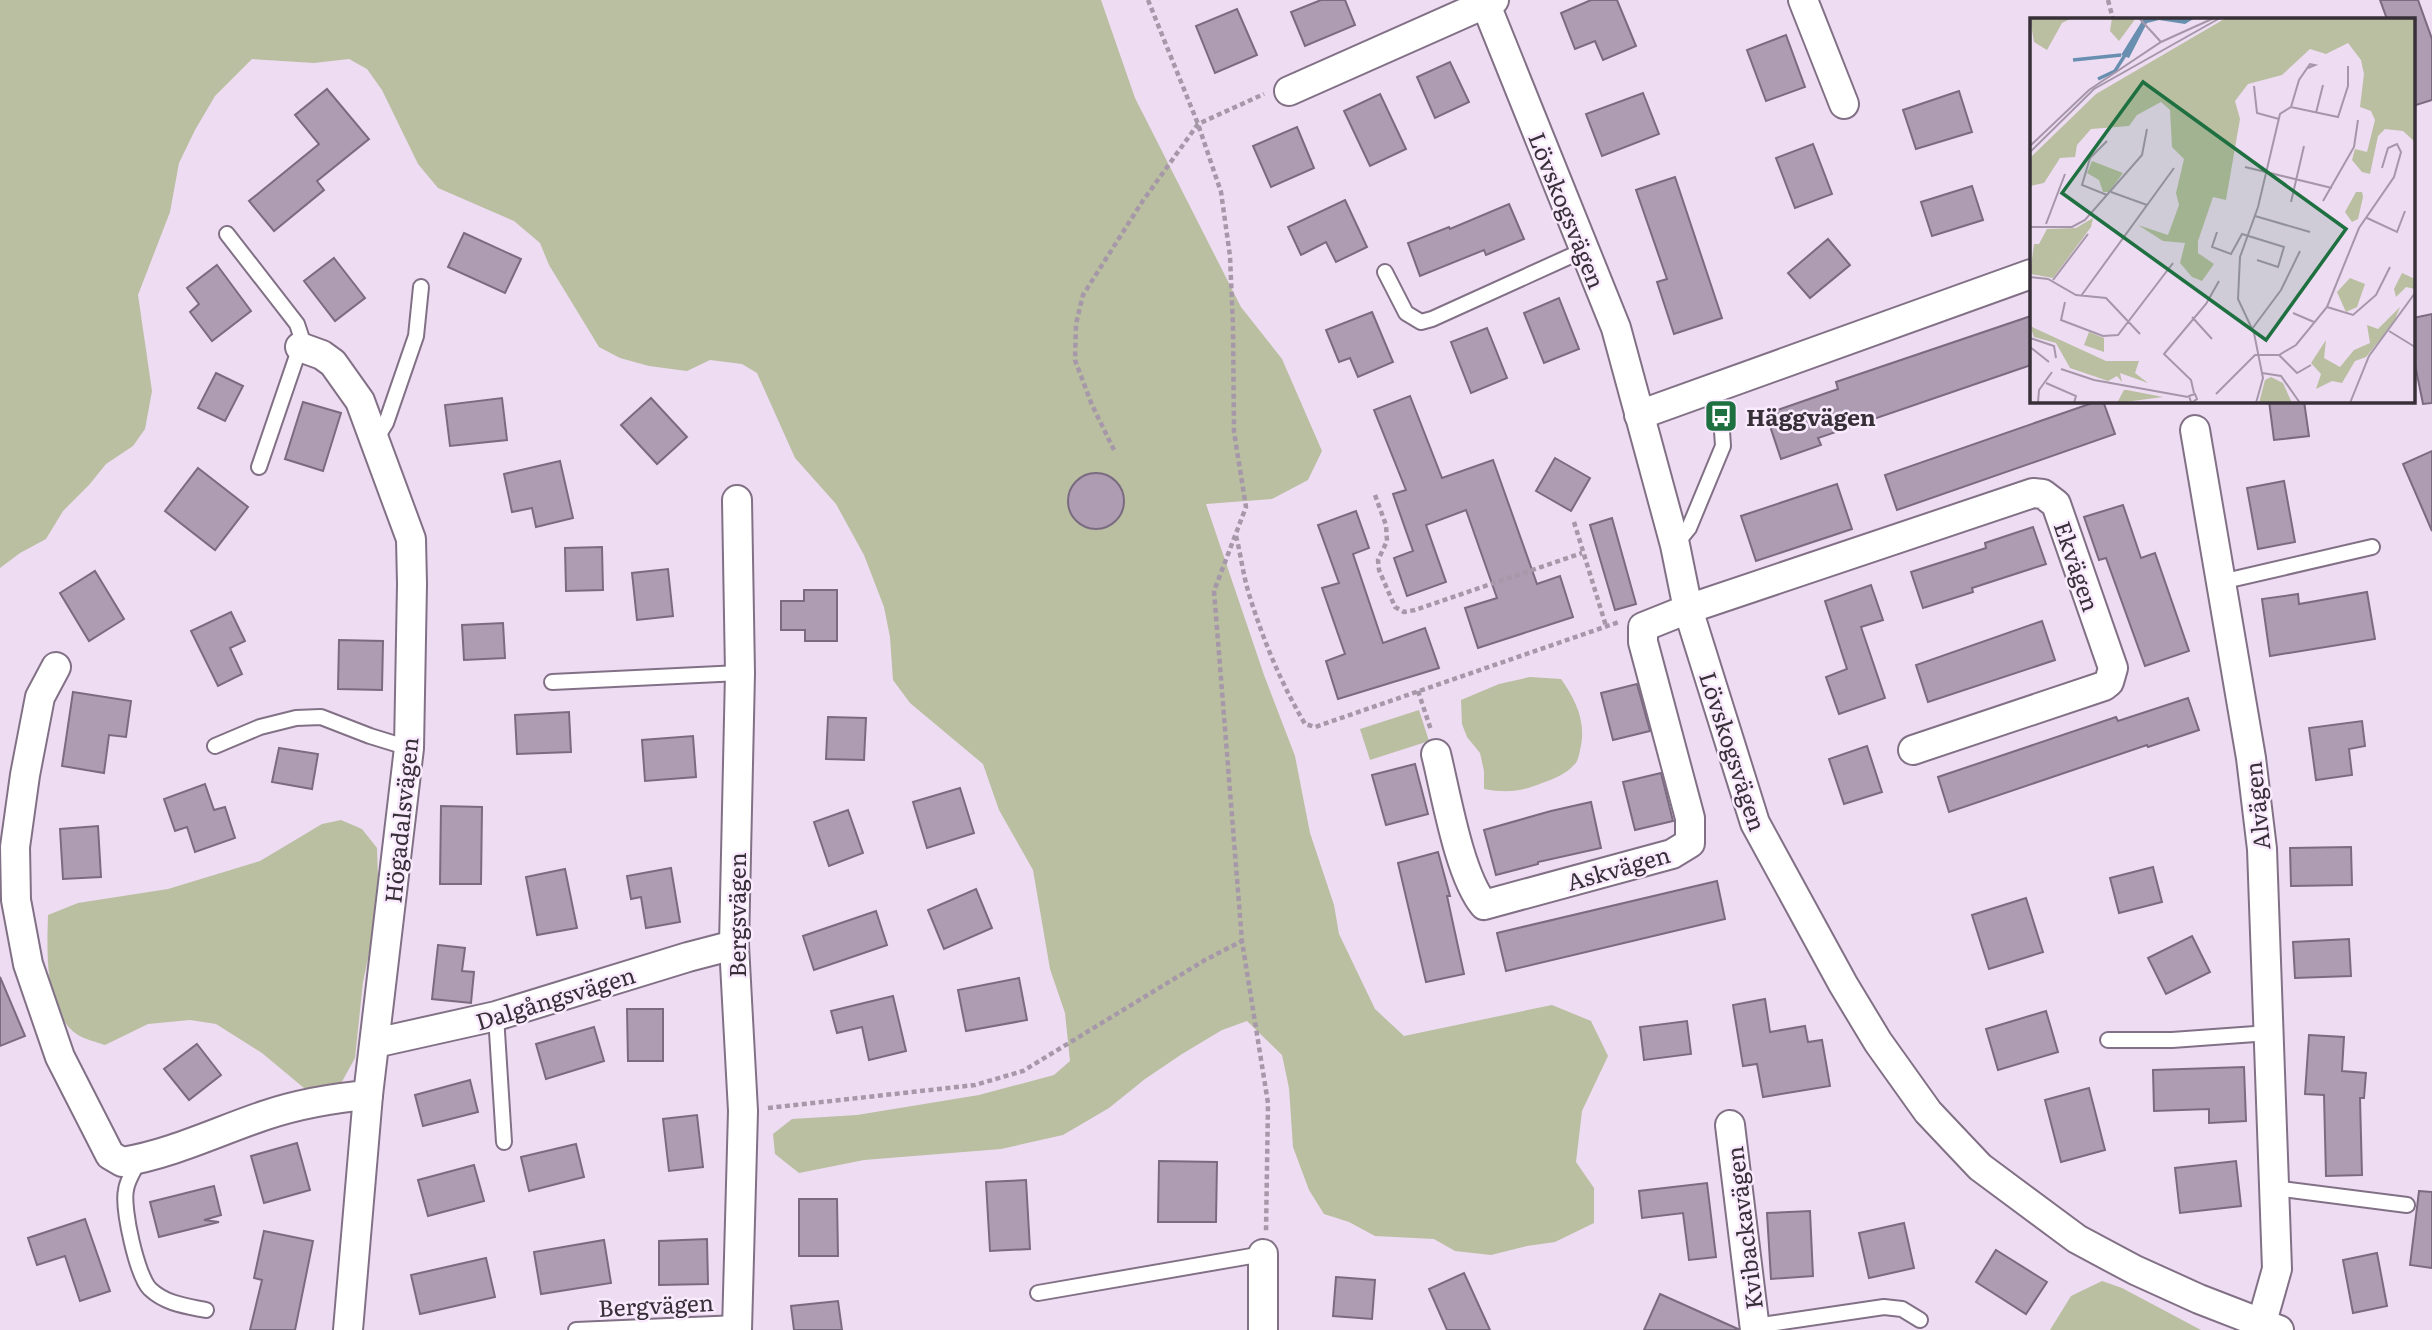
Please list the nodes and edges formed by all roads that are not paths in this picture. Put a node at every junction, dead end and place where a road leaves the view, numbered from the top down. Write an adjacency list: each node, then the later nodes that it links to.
1 (1803, 0): 4 (street)
2 (1488, 1): 3 (street, Lövskogsvägen); 6 (street, Lövskogsvägen)
3 (1289, 90)
4 (1844, 104)
5 (227, 234): 10 (lane)
6 (1584, 250): 7 (lane); 12 (street, Lövskogsvägen)
7 (1385, 272)
8 (2030, 274): 11 (street)
9 (421, 287): 14 (lane)
10 (300, 347): 14 (street, Högadalsvägen); 15 (lane)
11 (1704, 392): 12 (street); 17 (lane)
12 (1640, 415): 17 (street, Lövskogsvägen)
13 (2195, 430): 19 (street, Alvägen)
14 (374, 436): 25 (street, Högadalsvägen)
15 (259, 467)
16 (737, 500): 22 (street, Bergsvägen)
17 (1675, 545): 20 (street, Lövskogsvägen)
18 (2372, 547): 19 (lane)
19 (2221, 582): 30 (street, Alvägen)
20 (1688, 609): 26 (street, Ekvägen); 27 (street, Askvägen); 44 (street, Lövskogsvägen)
21 (56, 667): 36 (street)
22 (740, 673): 23 (lane); 28 (street, Bergsvägen)
23 (552, 682)
24 (215, 746): 25 (lane)
25 (409, 748): 32 (street, Högadalsvägen)
26 (1913, 750)
27 (1436, 754)
28 (734, 945): 29 (street, Dalgångsvägen); 43 (street, Bergsvägen)
29 (496, 1016): 32 (street, Dalgångsvägen); 35 (lane)
30 (2269, 1033): 31 (lane); 37 (street, Alvägen)
31 (2108, 1041)
32 (375, 1044): 33 (street, Högadalsvägen)
33 (368, 1095): 36 (street); 46 (street, Högadalsvägen)
34 (1730, 1125): 45 (street, Kvibackavägen)
35 (504, 1142)
36 (139, 1160): 41 (lane)
37 (2274, 1188): 38 (lane); 44 (street, Alvägen)
38 (2407, 1205)
39 (1263, 1254): 40 (lane); 48 (street)
40 (1038, 1293)
41 (206, 1310)
42 (1920, 1320): 45 (lane)
43 (737, 1326): 47 (lane, Bergvägen)
44 (2271, 1326)
45 (1755, 1328)
46 (348, 1330)
47 (576, 1330)
48 (1263, 1330)

